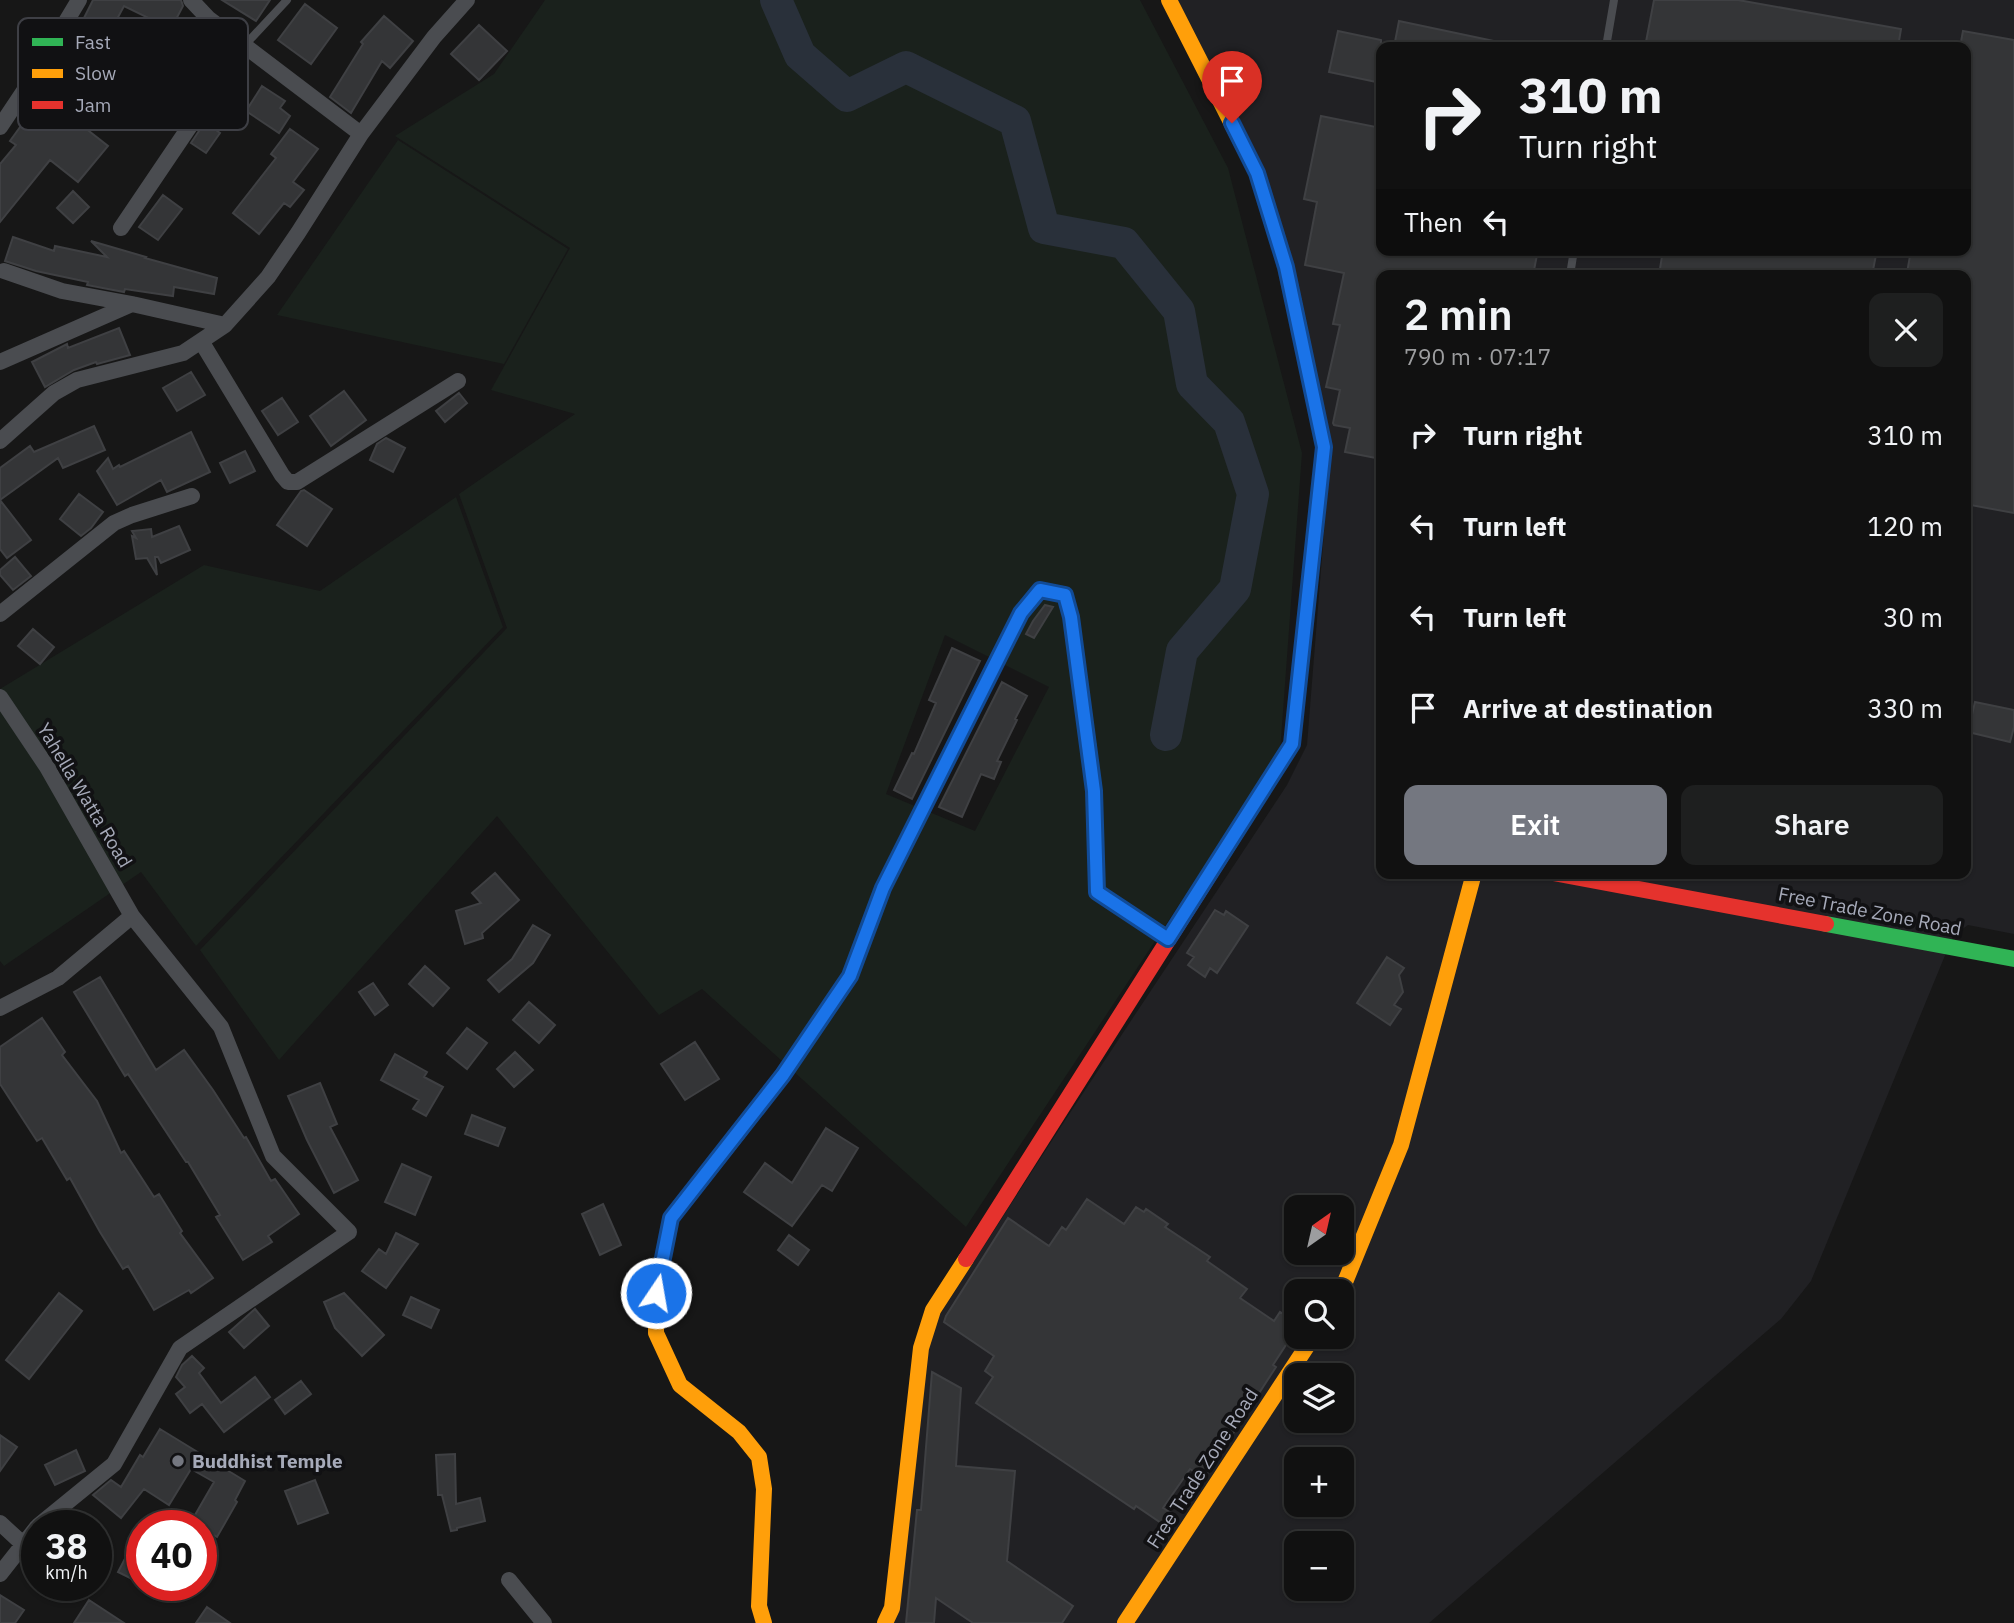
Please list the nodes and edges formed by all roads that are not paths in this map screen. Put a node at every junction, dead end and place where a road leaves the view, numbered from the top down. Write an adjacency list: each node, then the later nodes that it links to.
1 (79, 0): 7 (street)
2 (191, 0): 8 (street)
3 (287, 0): 9 (lane)
4 (467, 0): 15 (street)
5 (1169, 0): 30 (street)
6 (1614, 0): 10 (lane)
7 (68, 18)
8 (208, 18)
9 (248, 42)
10 (1607, 42)
11 (248, 49): 15 (street)
12 (18, 100): 13 (street)
13 (0, 127)
14 (187, 130): 16 (street)
15 (361, 134): 19 (street)
16 (121, 228)
17 (4, 271): 18 (street)
18 (132, 304): 19 (street); 21 (street)
19 (225, 325): 20 (street)
20 (201, 341): 22 (street); 23 (street)
21 (0, 362)
22 (458, 381)
23 (0, 441)
24 (192, 496): 25 (street)
25 (0, 614)
26 (0, 697): 29 (street, Yahella Watta Road)
27 (1472, 879): 33 (street)
28 (1585, 879): 31 (street, Free Trade Zone Road)
29 (132, 916): 32 (street); 35 (street, Yahella Watta Road)
30 (1168, 939): 42 (street); 43 (street)
31 (2014, 960)
32 (0, 1008)
33 (1346, 1279)
34 (1305, 1349): 44 (street, Free Trade Zone Road)
35 (58, 1510)
36 (0, 1523): 37 (street)
37 (21, 1542)
38 (21, 1549): 39 (street)
39 (0, 1574)
40 (509, 1580): 41 (street)
41 (544, 1623)
42 (764, 1623)
43 (885, 1623)
44 (1125, 1623)

